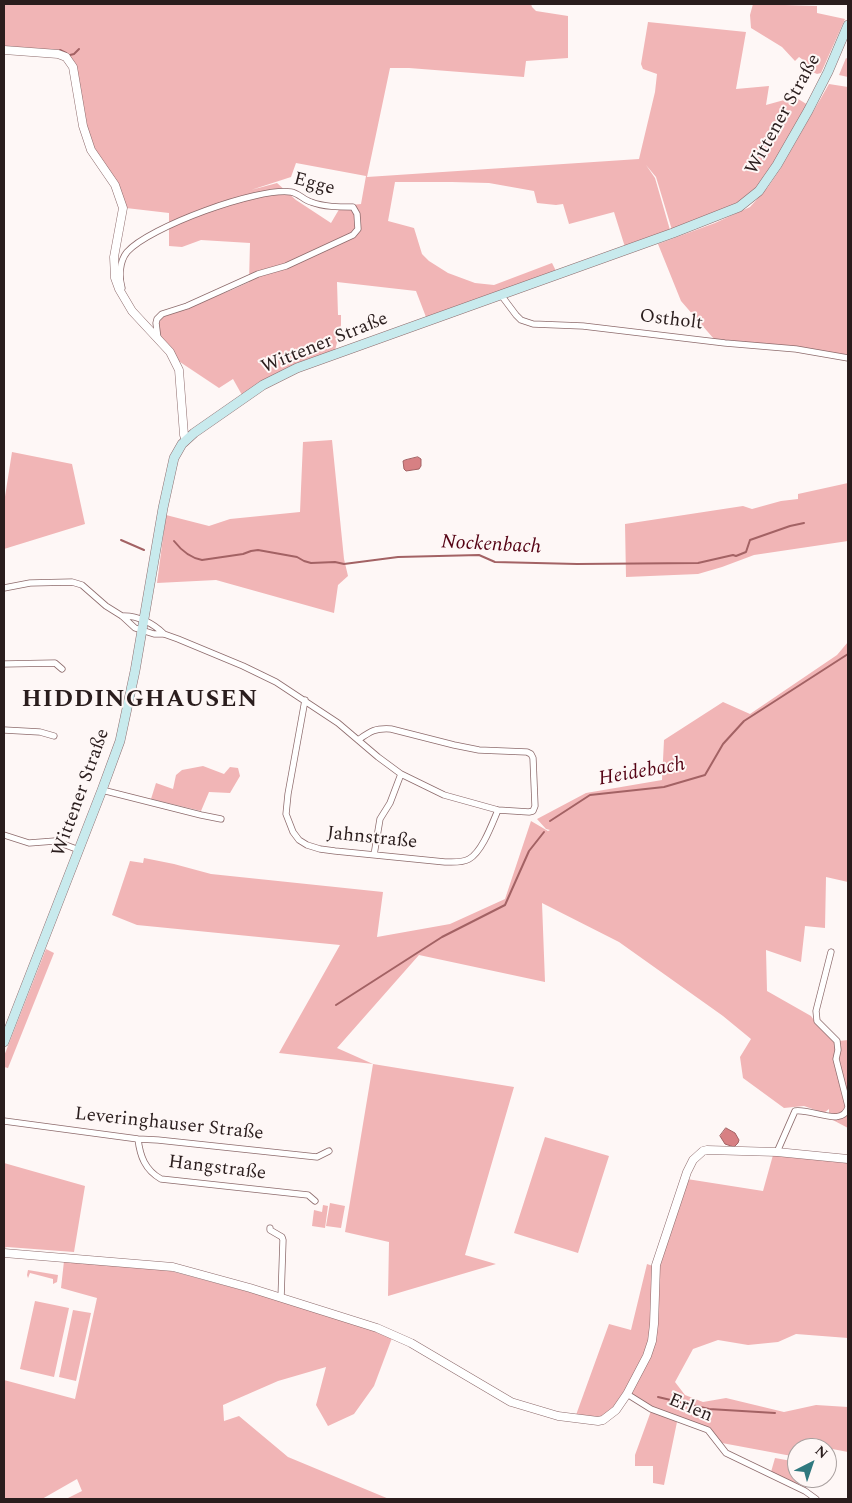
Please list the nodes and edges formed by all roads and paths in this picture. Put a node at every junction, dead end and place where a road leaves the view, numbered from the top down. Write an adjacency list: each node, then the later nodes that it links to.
1 (848, 25): 3 (main road, Wittener Straße)
2 (4, 50): 4 (street)
3 (501, 295): 6 (street, Ostholt); 7 (main road, Wittener Straße)
4 (126, 302): 5 (street); 5 (street, Egge)
5 (158, 340): 7 (street)
6 (848, 358)
7 (186, 440): 10 (main road, Wittener Straße)
8 (4, 588): 9 (street)
9 (122, 616): 10 (street); 11 (street)
10 (143, 620): 11 (main road, Wittener Straße); 12 (street)
11 (141, 631): 12 (street); 20 (main road, Wittener Straße)
12 (164, 634): 15 (street)
13 (4, 664): 14 (street)
14 (62, 669)
15 (305, 700): 18 (street); 25 (street, Jahnstraße)
16 (4, 730): 17 (street)
17 (54, 736)
18 (358, 740): 19 (street); 21 (street)
19 (401, 774): 21 (street); 25 (street)
20 (102, 790): 22 (street); 24 (main road, Wittener Straße)
21 (498, 810): 25 (street, Jahnstraße)
22 (221, 819)
23 (4, 835): 24 (street)
24 (79, 850): 27 (main road, Wittener Straße)
25 (374, 854)
26 (830, 952): 28 (street)
27 (4, 1042)
28 (848, 1106): 32 (street)
29 (4, 1121): 30 (street, Leveringhauser Straße)
30 (138, 1139): 31 (street, Leveringhauser Straße); 34 (street, Hangstraße)
31 (329, 1151)
32 (777, 1152): 33 (street); 38 (street)
33 (848, 1159)
34 (315, 1201)
35 (270, 1228): 37 (street)
36 (4, 1253): 37 (street)
37 (281, 1298): 38 (street)
38 (627, 1394): 39 (street, Erlen)
39 (816, 1499)

